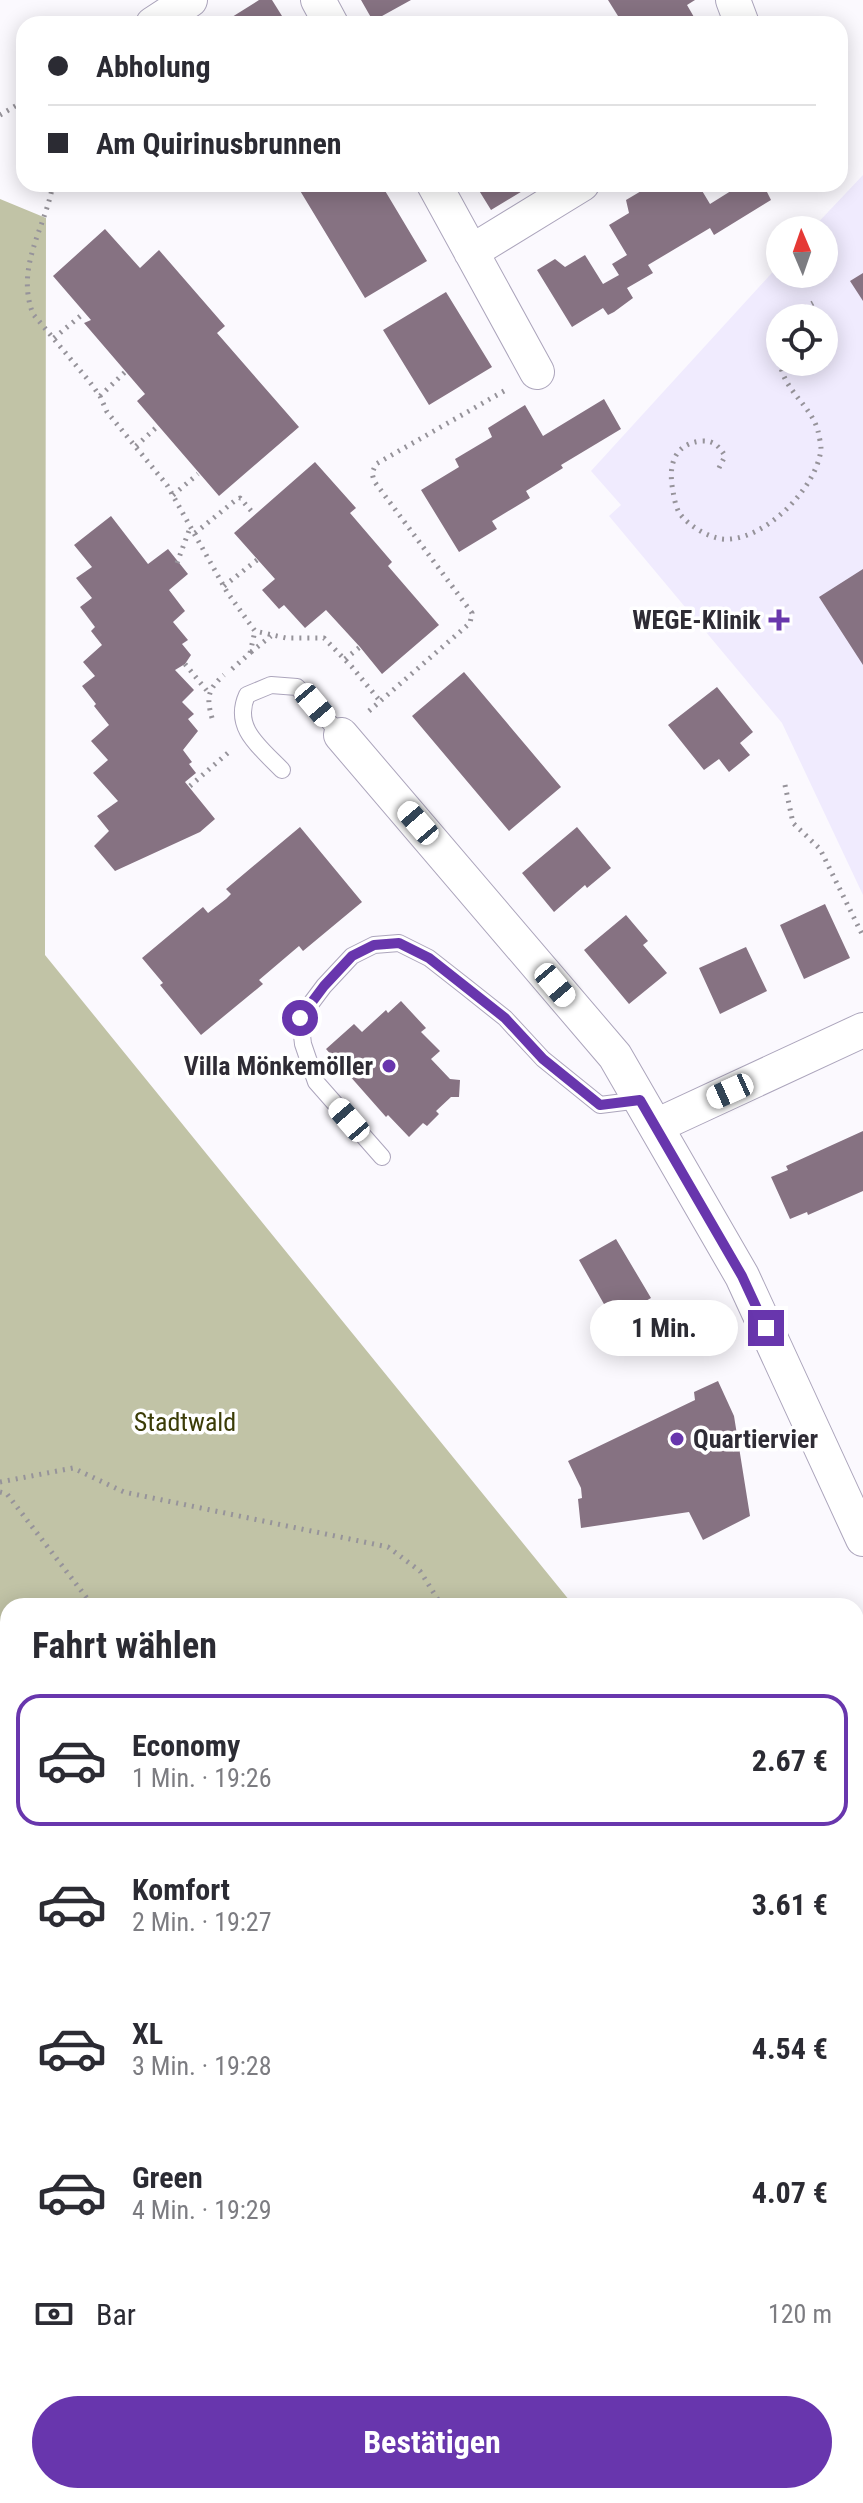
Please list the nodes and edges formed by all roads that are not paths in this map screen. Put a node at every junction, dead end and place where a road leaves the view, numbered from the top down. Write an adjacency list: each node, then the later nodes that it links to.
1 (190, 0): 2 (street)
2 (165, 16)
3 (438, 192): 5 (street)
4 (569, 192): 5 (street)
5 (471, 252): 6 (street)
6 (537, 372)
7 (341, 735): 8 (lane); 10 (street)
8 (282, 770)
9 (863, 1030): 10 (street)
10 (648, 1113): 11 (lane); 12 (street)
11 (382, 1157)
12 (863, 1539)

